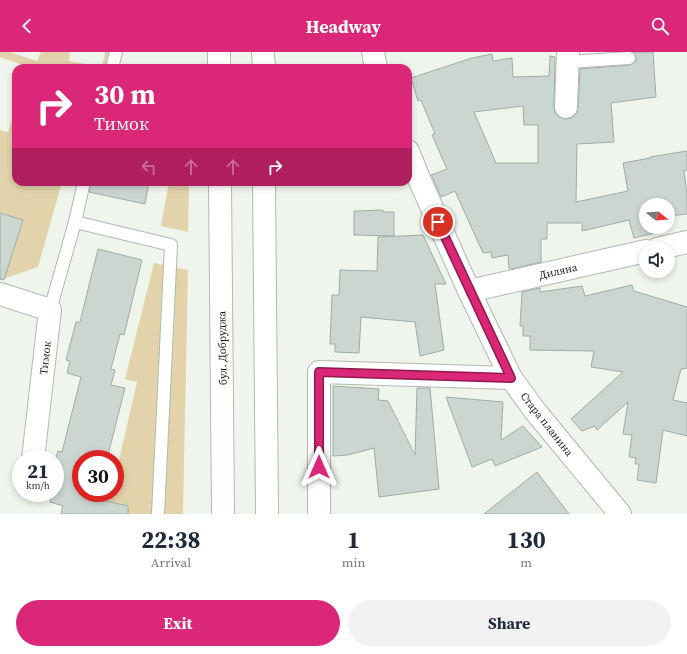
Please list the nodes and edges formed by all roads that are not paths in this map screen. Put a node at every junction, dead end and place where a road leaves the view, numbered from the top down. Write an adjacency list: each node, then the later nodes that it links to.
1 (116, 52): 7 (lane)
2 (219, 52): 8 (street)
3 (263, 52): 9 (street)
4 (373, 52): 10 (street)
5 (568, 57): 6 (lane); 11 (street)
6 (629, 58)
7 (113, 64)
8 (219, 64)
9 (264, 64)
10 (375, 64)
11 (566, 107)
12 (412, 162): 20 (street, Стара планина)
13 (83, 186): 16 (lane)
14 (220, 186): 26 (street, бул. Добруджа)
15 (264, 186): 27 (street)
16 (75, 222): 22 (lane); 25 (lane)
17 (687, 242): 18 (street)
18 (675, 245)
19 (639, 254): 20 (street, Диляна)
20 (470, 291): 23 (street, Стара планина)
21 (0, 294): 22 (street)
22 (50, 310): 24 (street, Тимок)
23 (511, 378): 28 (street); 29 (street, Стара планина)
24 (34, 450)
25 (158, 514)
26 (223, 514)
27 (267, 514)
28 (319, 514)
29 (620, 514)

